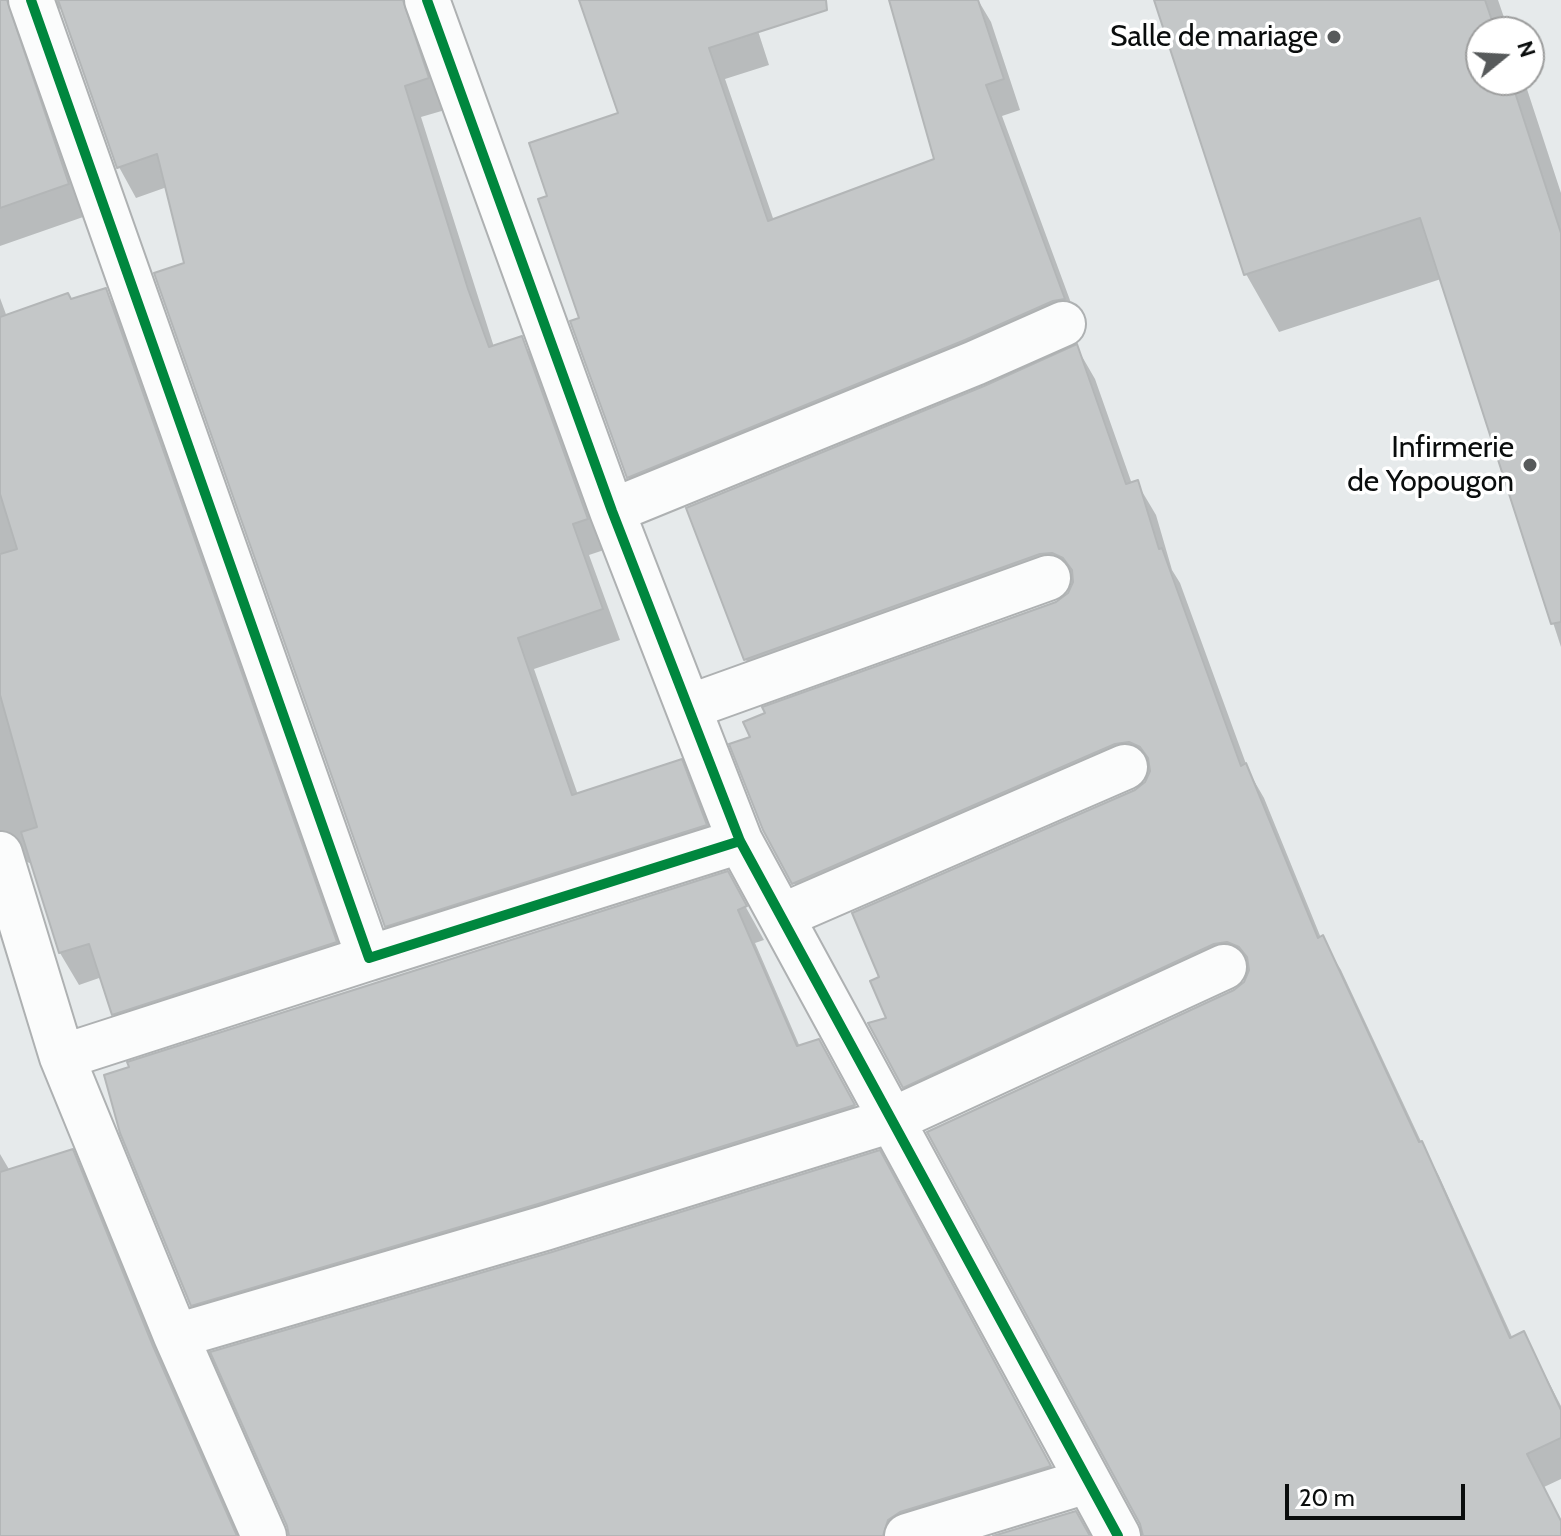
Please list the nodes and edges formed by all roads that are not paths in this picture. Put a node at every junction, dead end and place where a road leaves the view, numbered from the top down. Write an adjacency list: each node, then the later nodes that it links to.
1 (31, 0): 11 (street)
2 (427, 0): 4 (street)
3 (1063, 324): 4 (street)
4 (612, 511): 6 (street)
5 (1048, 578): 6 (street)
6 (689, 707): 8 (street)
7 (1125, 767): 10 (street)
8 (740, 841): 10 (street); 11 (street)
9 (0, 854): 13 (street)
10 (782, 916): 14 (street)
11 (369, 958): 13 (street)
12 (1224, 967): 14 (street)
13 (62, 1057): 15 (street)
14 (892, 1120): 15 (street); 16 (street)
15 (176, 1336): 17 (street)
16 (1087, 1481): 18 (street); 19 (street)
17 (251, 1533)
18 (907, 1536)
19 (1118, 1536)

